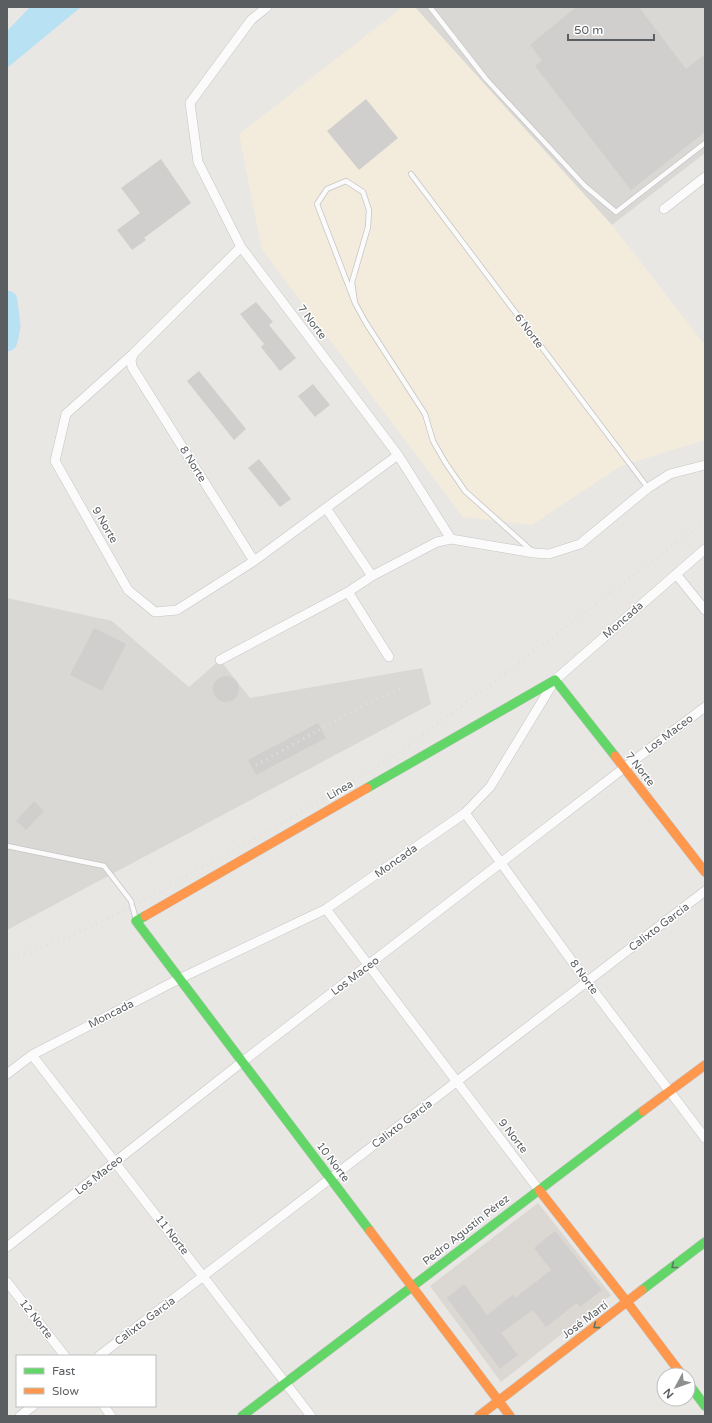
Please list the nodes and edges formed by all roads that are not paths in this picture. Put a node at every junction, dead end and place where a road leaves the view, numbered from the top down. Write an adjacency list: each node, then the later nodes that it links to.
1 (267, 7): 7 (street, 7 Norte)
2 (430, 7): 3 (lane)
3 (705, 143)
4 (411, 174): 12 (lane, 6 Norte)
5 (705, 177): 6 (street)
6 (664, 210)
7 (241, 247): 9 (street, 9 Norte); 10 (street, 7 Norte)
8 (355, 303): 8 (lane); 16 (lane)
9 (134, 353): 17 (street, 8 Norte); 17 (street, 9 Norte)
10 (398, 456): 13 (street); 14 (street, 7 Norte)
11 (705, 465): 12 (street)
12 (648, 488): 16 (street)
13 (326, 508): 17 (street); 19 (street)
14 (451, 539): 16 (street); 19 (street)
15 (705, 549): 18 (street, Moncada)
16 (534, 553)
17 (254, 561)
18 (676, 574): 21 (street); 24 (street, Moncada)
19 (372, 576): 20 (street)
20 (348, 592): 22 (street); 23 (street)
21 (705, 610)
22 (389, 657)
23 (220, 660)
24 (555, 680): 26 (street, 7 Norte); 27 (street, Moncada); 33 (street, Línea)
25 (705, 707): 26 (street, Los Maceo)
26 (624, 768): 29 (street, Los Maceo); 30 (street, 7 Norte)
27 (466, 813): 29 (street, 8 Norte); 32 (street, Moncada)
28 (7, 846): 33 (lane)
29 (502, 863): 34 (street, Los Maceo); 36 (street, 8 Norte)
30 (705, 872)
31 (705, 891): 36 (street, Calixto García)
32 (326, 909): 34 (street, 9 Norte); 35 (street, Moncada)
33 (136, 921): 35 (street, 10 Norte)
34 (368, 966): 38 (street, Los Maceo); 41 (street, 9 Norte)
35 (179, 979): 37 (street, Moncada); 38 (street, 10 Norte)
36 (587, 982): 41 (street, Calixto García); 42 (street, 8 Norte)
37 (32, 1055): 40 (street, Moncada); 44 (street, 11 Norte)
38 (242, 1062): 44 (street, Los Maceo); 45 (street, 10 Norte)
39 (705, 1065): 42 (street, Pedro Agustín Pérez)
40 (7, 1074)
41 (456, 1082): 45 (street, Calixto García); 46 (street, 9 Norte)
42 (670, 1092): 43 (street, 8 Norte); 46 (street, Pedro Agustín Pérez)
43 (705, 1138)
44 (115, 1162): 48 (street, Los Maceo); 49 (street, 11 Norte)
45 (330, 1178): 49 (street, Calixto García); 51 (street, 10 Norte)
46 (539, 1190): 51 (street, Pedro Agustín Pérez); 52 (street, 9 Norte)
47 (705, 1242): 52 (street, José Martí, one-way to 52)
48 (7, 1247)
49 (203, 1276): 54 (street, Calixto García); 56 (street, 11 Norte)
50 (7, 1282): 53 (street, 12 Norte)
51 (412, 1287): 56 (street, Pedro Agustín Pérez); 58 (street, 10 Norte)
52 (627, 1302): 55 (street, 9 Norte); 58 (street, José Martí, one-way to 58)
53 (64, 1355)
54 (100, 1355)
55 (676, 1367)
56 (286, 1383): 64 (street, Pedro Agustín Pérez); 65 (street, 11 Norte)
57 (696, 1394): 59 (street)
58 (499, 1401): 66 (street, José Martí); 67 (street, 10 Norte)
59 (705, 1406)
60 (32, 1407): 62 (street)
61 (105, 1407): 63 (street)
62 (20, 1416)
63 (111, 1416)
64 (242, 1416)
65 (311, 1416)
66 (479, 1416)
67 (510, 1416)

